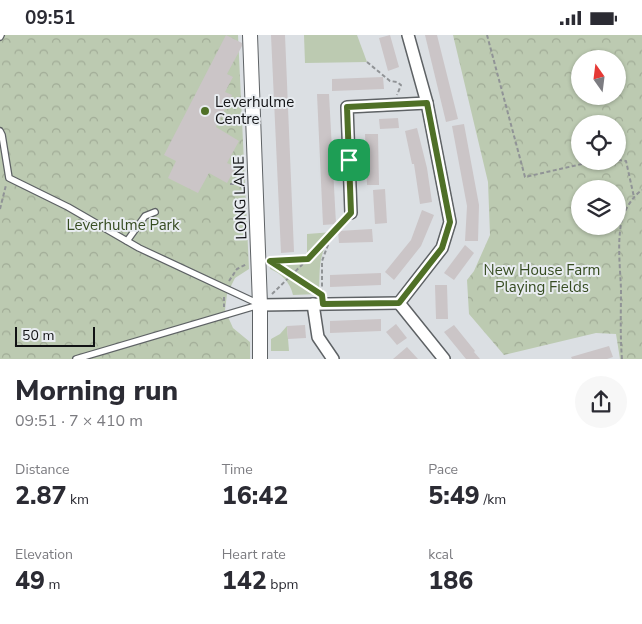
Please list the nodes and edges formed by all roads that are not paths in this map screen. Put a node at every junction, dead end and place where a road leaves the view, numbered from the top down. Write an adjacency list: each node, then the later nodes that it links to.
1 (250, 35): 10 (street, LONG LANE)
2 (408, 35): 3 (street)
3 (427, 103): 6 (street); 8 (street)
4 (0, 131): 7 (lane)
5 (155, 212): 7 (lane)
6 (351, 213)
7 (127, 241): 10 (lane)
8 (399, 303): 9 (street); 14 (street)
9 (314, 304): 10 (street); 13 (street)
10 (261, 305): 11 (lane); 12 (street, LONG LANE)
11 (76, 359)
12 (260, 359)
13 (333, 359)
14 (444, 359)

